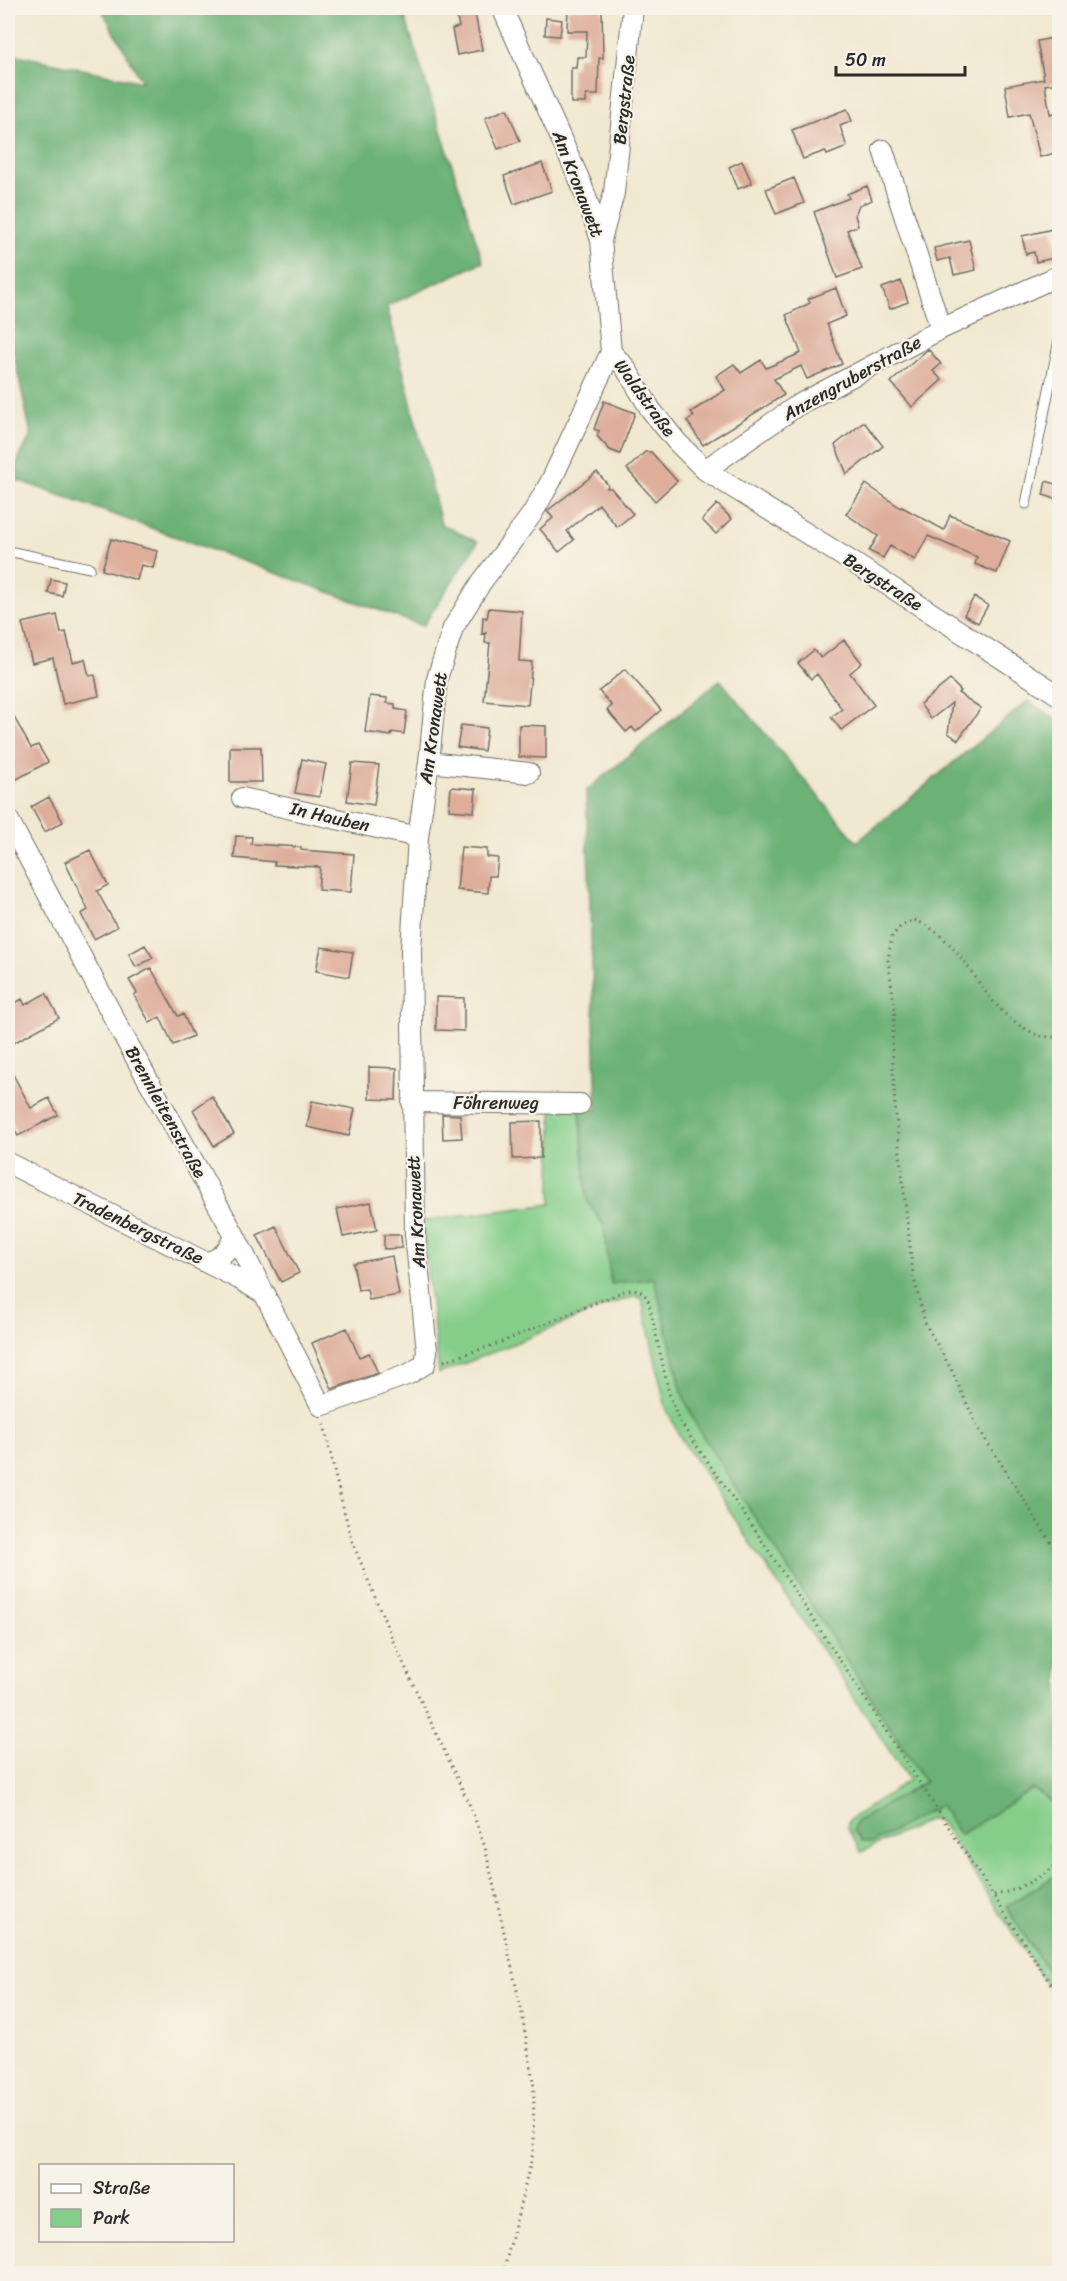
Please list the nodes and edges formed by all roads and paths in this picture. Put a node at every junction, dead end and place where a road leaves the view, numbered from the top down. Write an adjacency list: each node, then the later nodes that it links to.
1 (502, 8): 4 (street, Am Kronawett)
2 (633, 8): 4 (street, Bergstraße)
3 (883, 150): 6 (street, Anzengruberstraße)
4 (602, 240): 8 (street, Am Kronawett)
5 (1059, 275): 6 (street, Anzengruberstraße)
6 (941, 330): 9 (street, Anzengruberstraße)
7 (1059, 335): 10 (lane)
8 (611, 352): 9 (street, Waldstraße); 14 (street, Am Kronawett)
9 (705, 470): 13 (street, Bergstraße)
10 (1026, 504)
11 (8, 551): 12 (lane)
12 (90, 568)
13 (1059, 696)
14 (429, 762): 15 (street); 18 (street, Am Kronawett)
15 (529, 773)
16 (242, 798): 18 (street, In Hauben)
17 (8, 819): 23 (street, Brennleitenstraße)
18 (418, 837): 20 (street, Am Kronawett)
19 (1059, 1037): 28 (path)
20 (412, 1102): 21 (street, Föhrenweg); 26 (street, Am Kronawett)
21 (580, 1104)
22 (8, 1163): 24 (street, Tradenbergstraße)
23 (234, 1234): 24 (street); 25 (street, Brennleitenstraße)
24 (207, 1262): 25 (street, Tradenbergstraße)
25 (266, 1295): 27 (street, Brennleitenstraße)
26 (425, 1364): 27 (street); 30 (path)
27 (321, 1406): 32 (path)
28 (1059, 1557)
29 (1059, 1862): 30 (path)
30 (994, 1895): 31 (path)
31 (1059, 1998)
32 (503, 2274)

